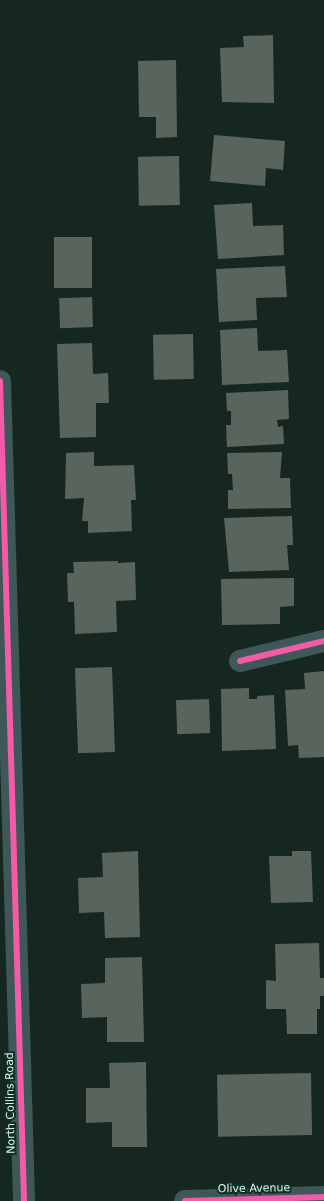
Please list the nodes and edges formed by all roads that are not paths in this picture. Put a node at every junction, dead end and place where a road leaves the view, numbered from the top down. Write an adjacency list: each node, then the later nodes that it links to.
1 (0, 381): 5 (street, North Collins Road)
2 (324, 641): 3 (street)
3 (240, 661)
4 (324, 1197): 6 (street, Olive Avenue)
5 (24, 1201)
6 (185, 1201)

